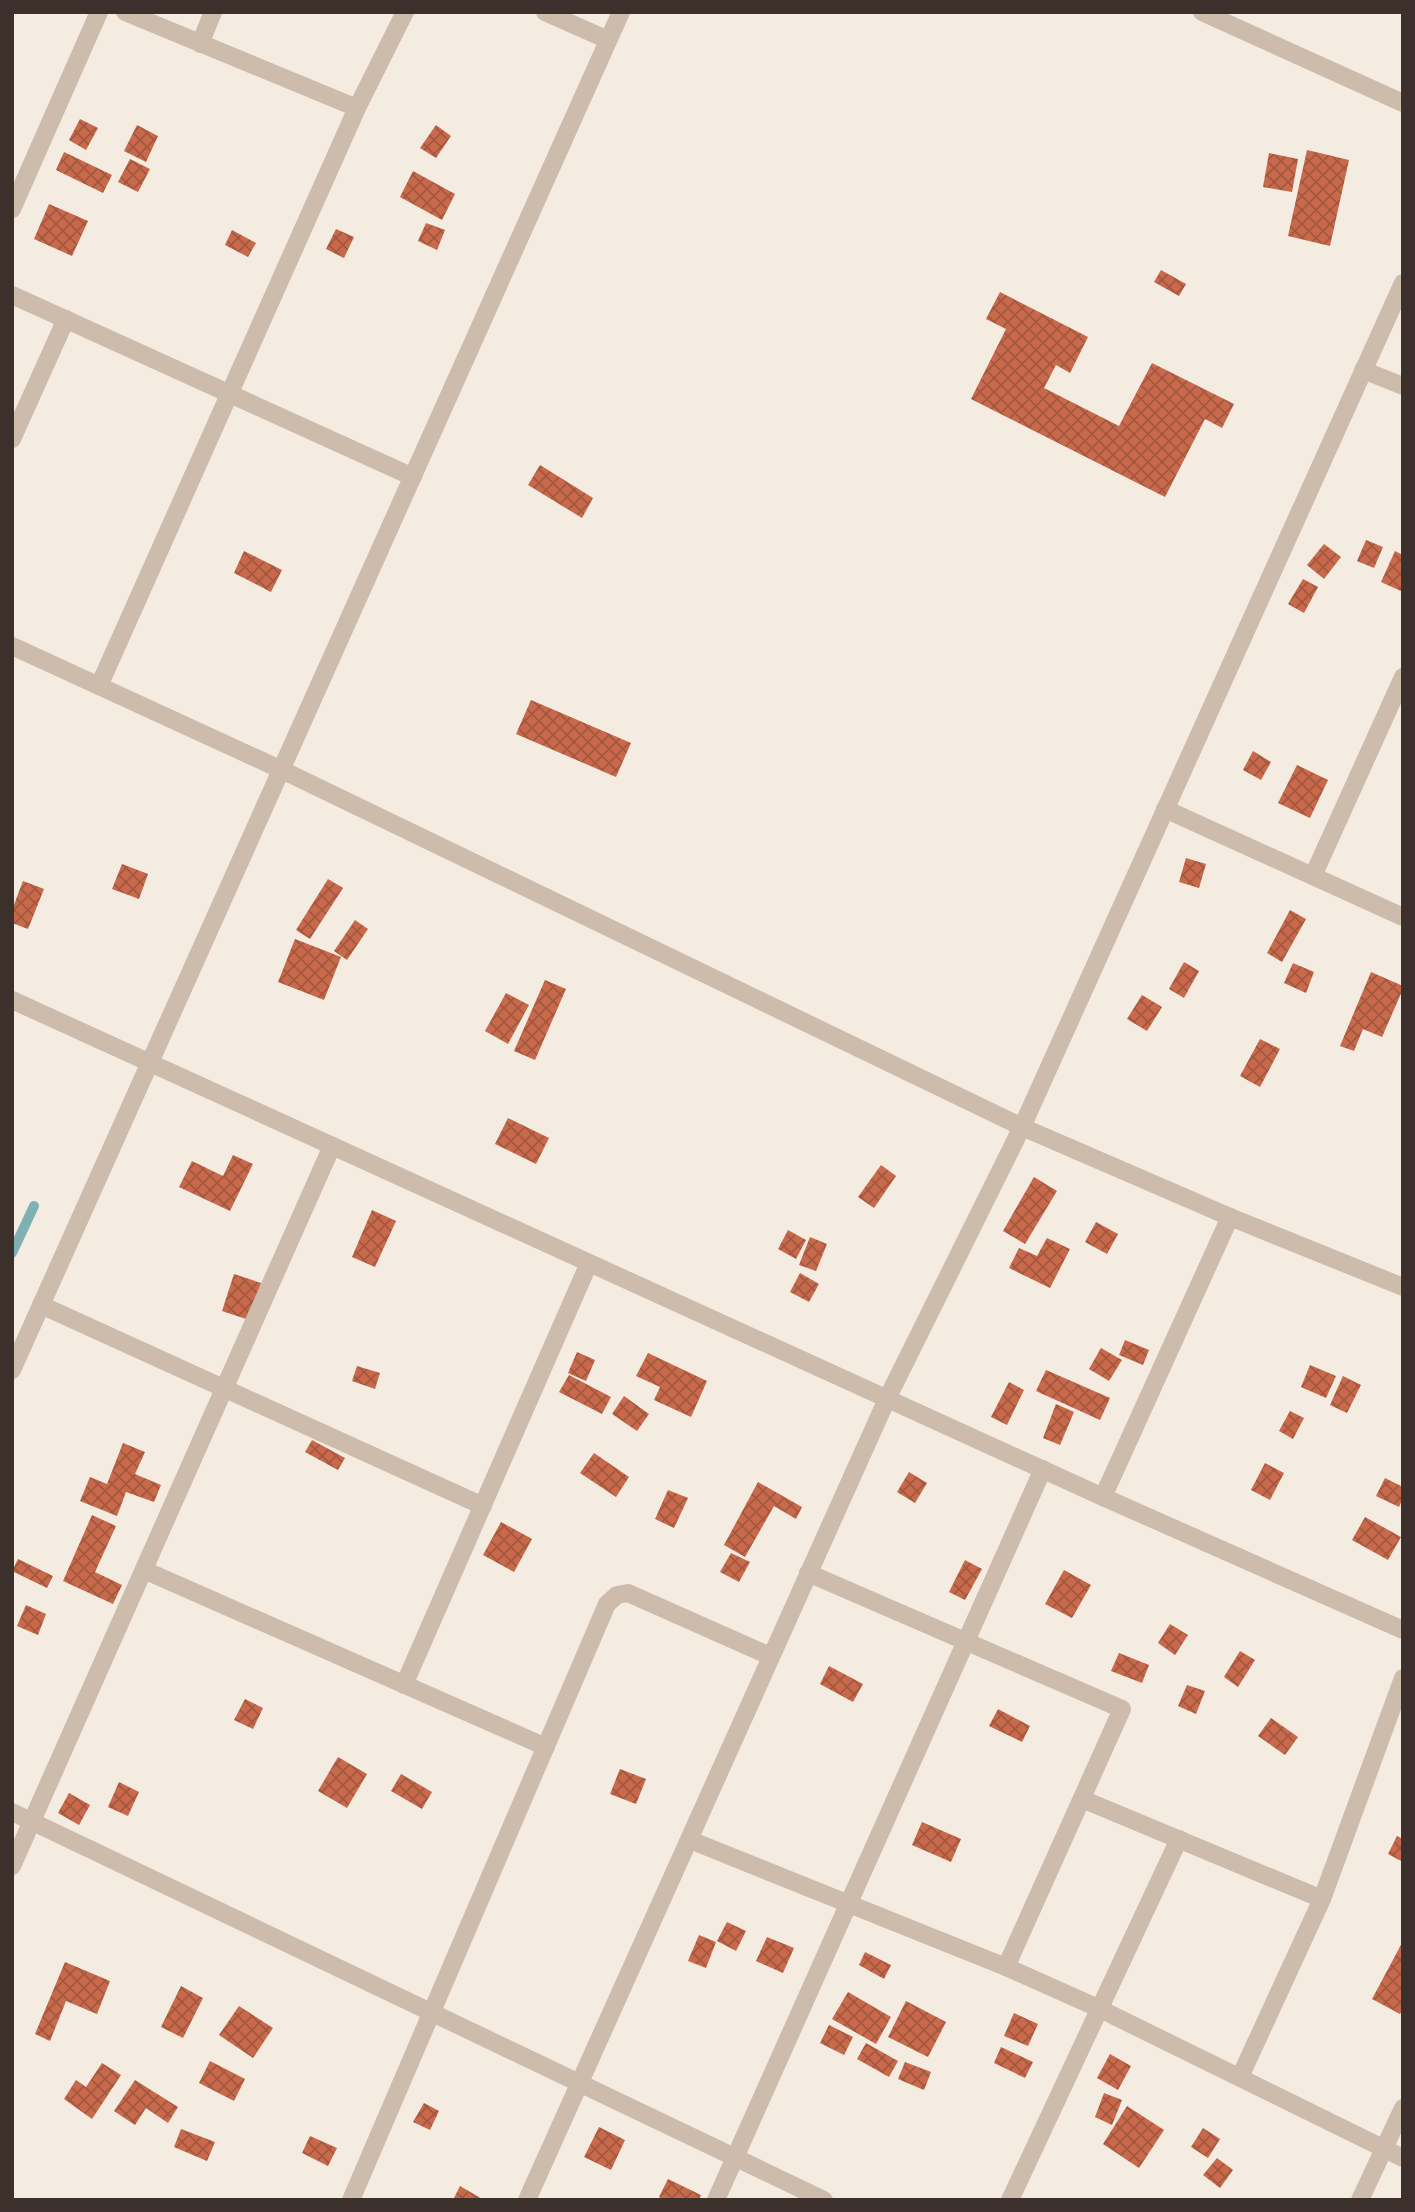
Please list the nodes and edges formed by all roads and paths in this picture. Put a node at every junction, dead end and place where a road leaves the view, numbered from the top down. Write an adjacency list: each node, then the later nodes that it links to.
1 (99, 12): 12 (street)
2 (125, 12): 9 (street)
3 (214, 12): 9 (street)
4 (405, 12): 11 (street)
5 (545, 12): 8 (street)
6 (621, 12): 8 (street)
7 (1202, 12): 10 (street)
8 (608, 40): 20 (street)
9 (200, 44): 11 (street)
10 (1403, 103)
11 (357, 108): 18 (street)
12 (12, 209)
13 (1403, 283): 16 (street)
14 (12, 295): 15 (street)
15 (66, 319): 18 (street); 19 (street)
16 (1363, 370): 17 (street); 25 (street)
17 (1403, 386)
18 (231, 393): 20 (street); 23 (street)
19 (12, 439)
20 (413, 477): 24 (street)
21 (12, 646): 23 (street)
22 (1403, 677): 26 (street)
23 (99, 686): 24 (street)
24 (282, 770): 29 (street); 30 (street)
25 (1164, 809): 26 (street); 30 (street)
26 (1313, 876): 27 (street)
27 (1403, 917)
28 (12, 1000): 29 (street)
29 (149, 1063): 31 (street); 35 (street)
30 (1022, 1127): 32 (street); 38 (street)
31 (332, 1146): 33 (street); 37 (street)
32 (1230, 1217): 34 (street); 40 (street)
33 (589, 1263): 38 (street); 41 (street)
34 (1403, 1287)
35 (41, 1305): 36 (street); 37 (street)
36 (12, 1370)
37 (225, 1388): 41 (street); 42 (street)
38 (887, 1399): 39 (street); 43 (street)
39 (1043, 1469): 40 (street); 45 (street)
40 (1104, 1497): 44 (street)
41 (483, 1506): 48 (street)
42 (144, 1570): 48 (street); 52 (street)
43 (808, 1573): 45 (street); 46 (street)
44 (1403, 1630)
45 (967, 1643): 50 (street); 57 (street)
46 (770, 1656): 49 (street); 54 (street)
47 (1403, 1678): 56 (street)
48 (404, 1685): 49 (street)
49 (546, 1747): 60 (street)
50 (1082, 1799): 53 (street); 58 (street)
51 (12, 1812): 52 (street)
52 (32, 1821): 55 (street); 60 (street)
53 (1179, 1839): 56 (street); 59 (street)
54 (690, 1840): 57 (street); 62 (street)
55 (12, 1866)
56 (1322, 1899): 61 (street)
57 (849, 1903): 58 (street); 65 (street)
58 (1006, 1967): 59 (street)
59 (1098, 2008): 61 (street); 71 (street)
60 (431, 2011): 62 (street); 67 (street)
61 (1240, 2077): 64 (street)
62 (579, 2081): 65 (street); 68 (street)
63 (1403, 2108): 64 (street)
64 (1384, 2149): 66 (street); 72 (street)
65 (735, 2157): 69 (street); 70 (street)
66 (1403, 2158)
67 (351, 2200)
68 (527, 2200)
69 (716, 2200)
70 (824, 2200)
71 (1010, 2200)
72 (1360, 2200)

